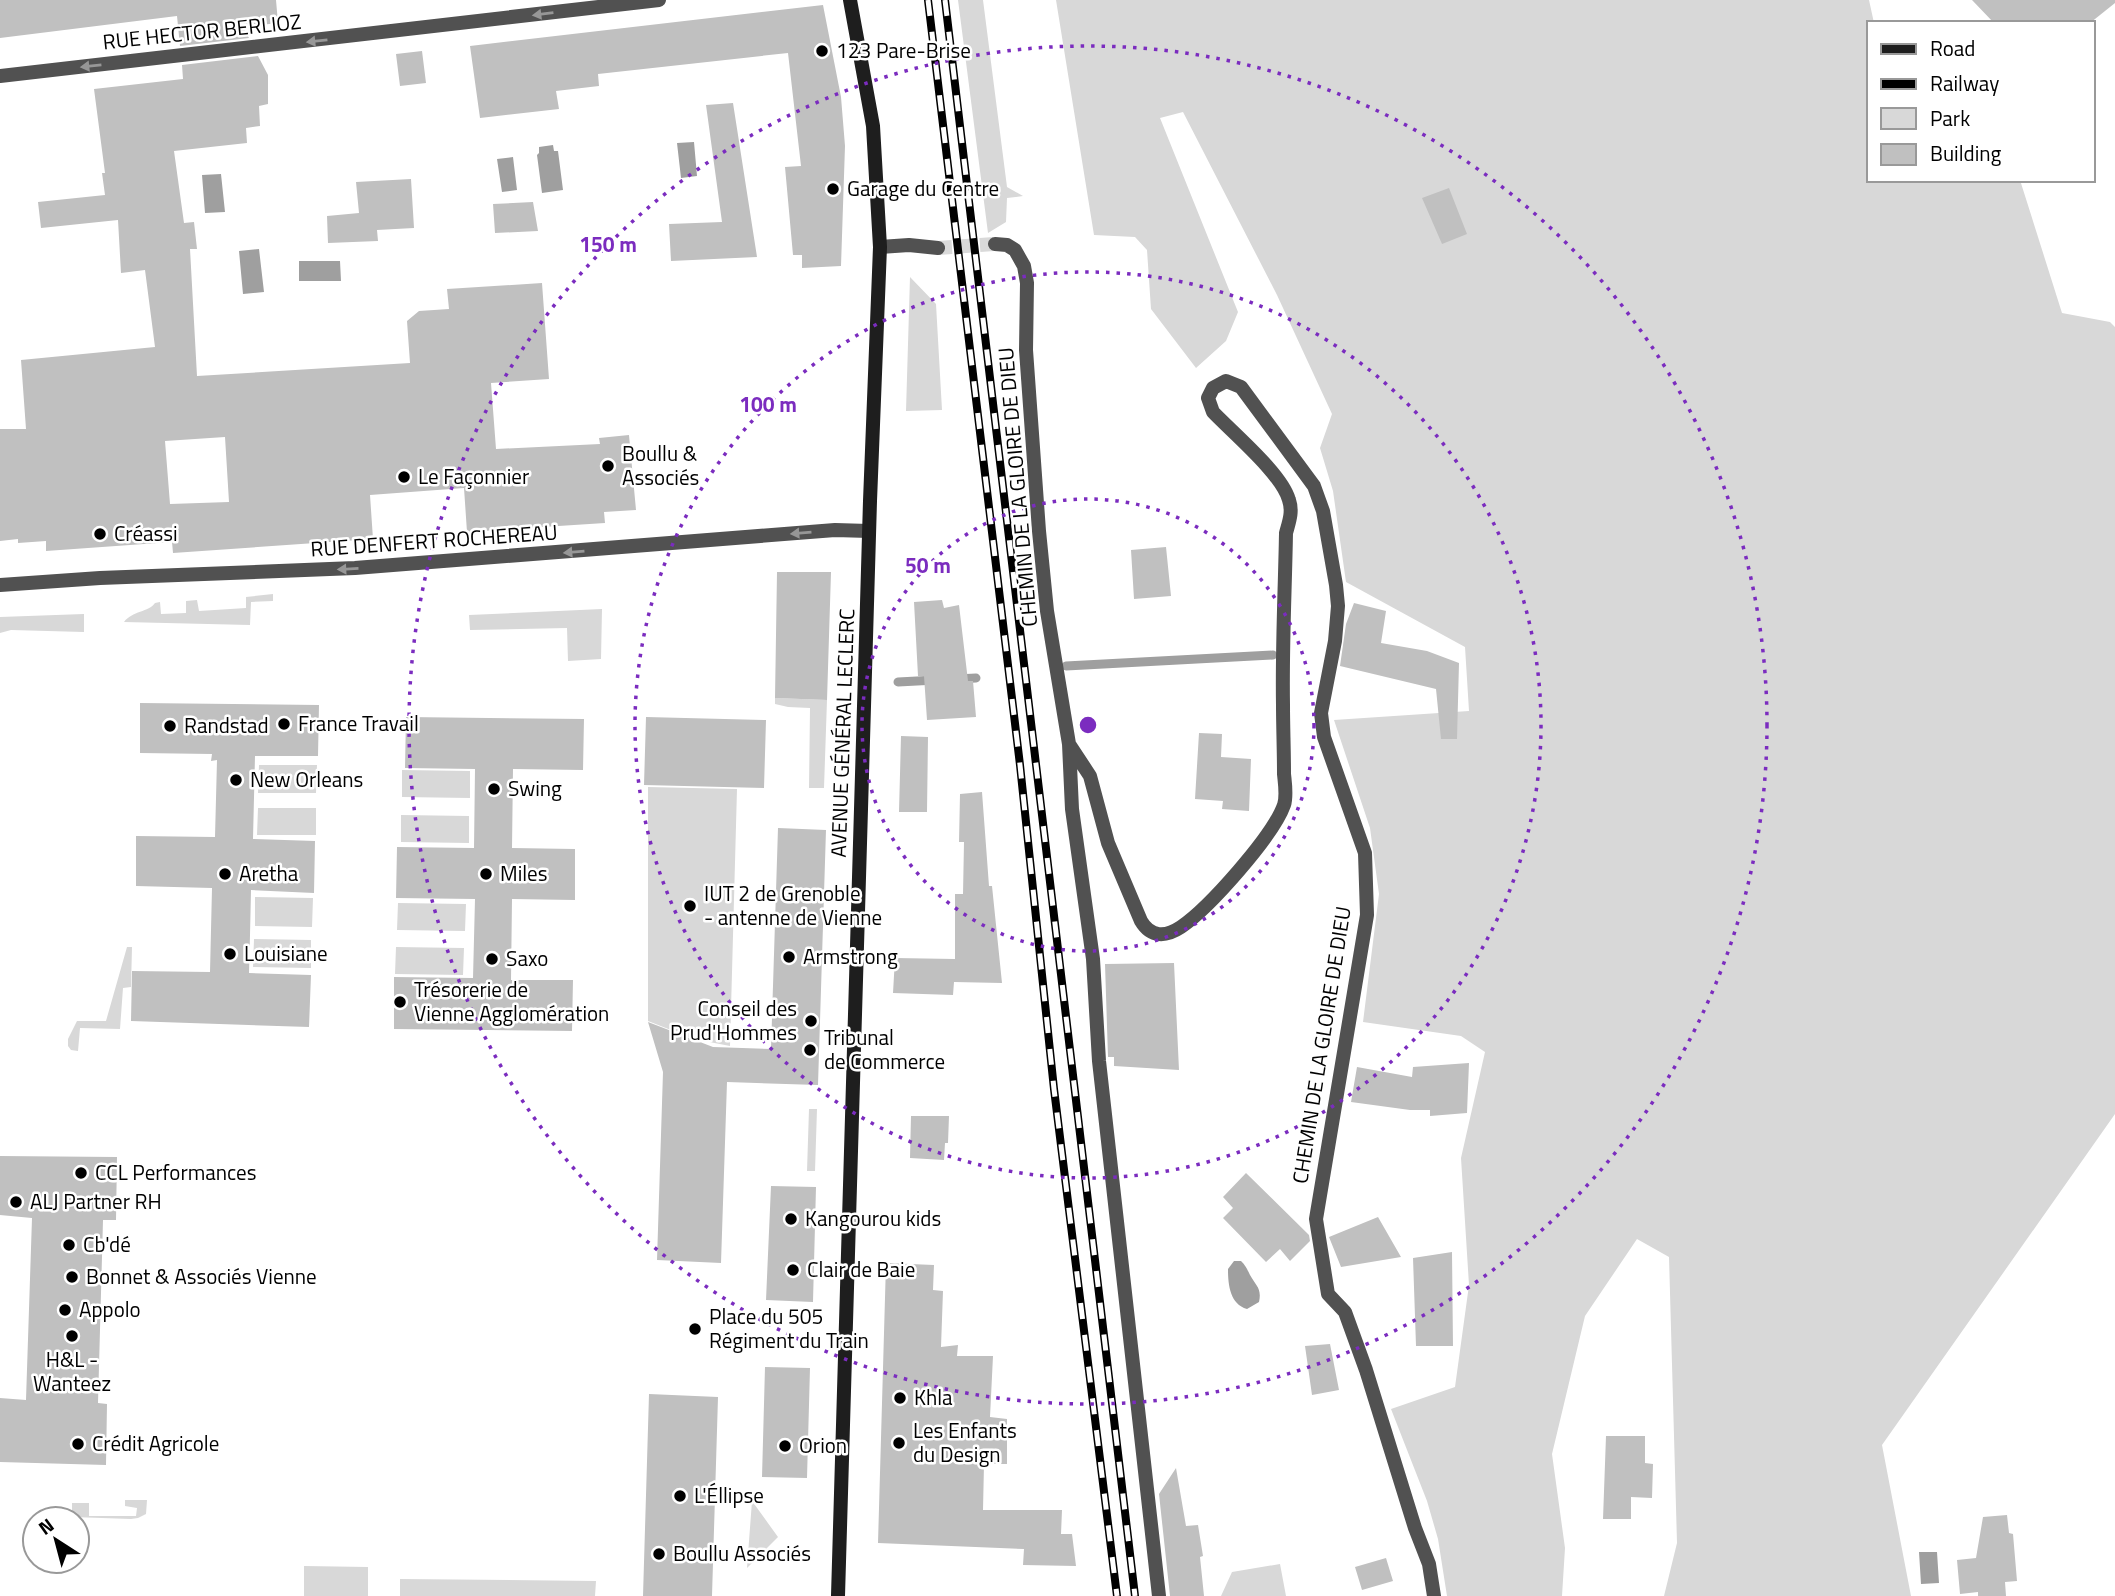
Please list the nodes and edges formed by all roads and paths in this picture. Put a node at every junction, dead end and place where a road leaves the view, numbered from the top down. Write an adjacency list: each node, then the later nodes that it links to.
1 (659, 0): 3 (street, RUE HECTOR BERLIOZ, one-way to 3)
2 (850, 0): 5 (main road, AVENUE GÉNÉRAL LECLERC)
3 (0, 76)
4 (995, 244): 9 (street, CHEMIN DE LA GLOIRE DE DIEU)
5 (880, 247): 6 (street); 7 (main road, AVENUE GÉNÉRAL LECLERC)
6 (938, 248)
7 (869, 531): 8 (street, RUE DENFERT ROCHEREAU, one-way to 8); 10 (main road, AVENUE GÉNÉRAL LECLERC)
8 (0, 585)
9 (1069, 744): 11 (street, CHEMIN DE LA GLOIRE DE DIEU); 12 (street, CHEMIN DE LA GLOIRE DE DIEU)
10 (838, 1596)
11 (1160, 1596)
12 (1434, 1596)

